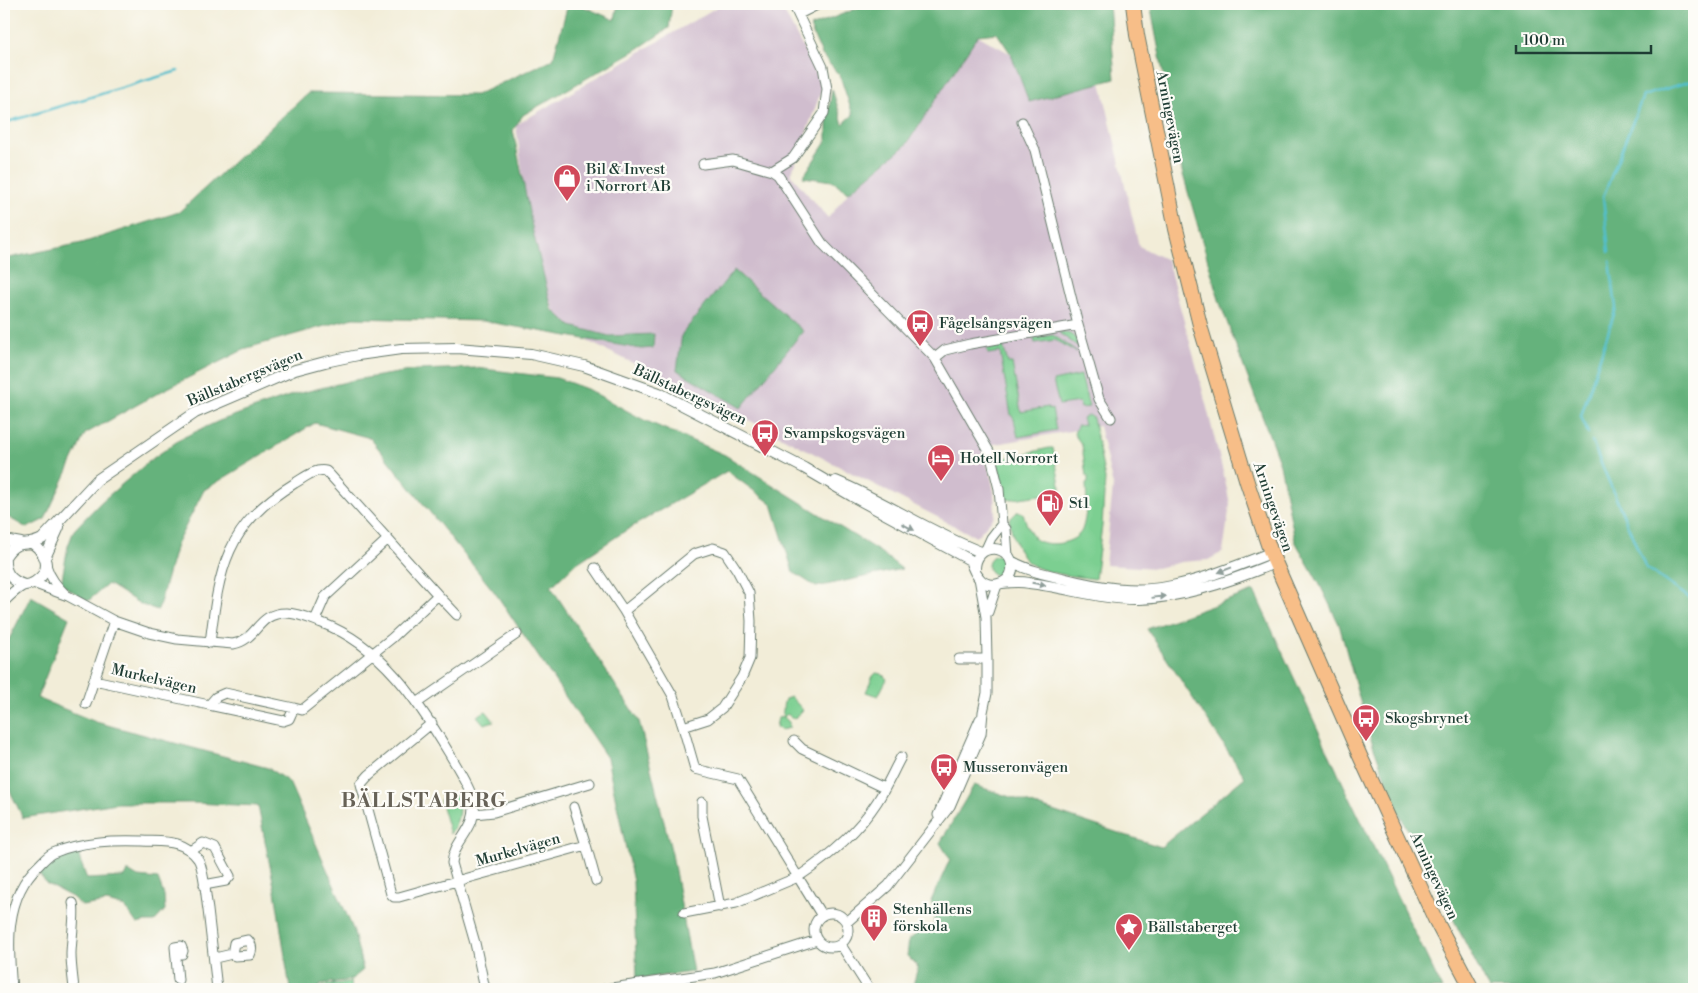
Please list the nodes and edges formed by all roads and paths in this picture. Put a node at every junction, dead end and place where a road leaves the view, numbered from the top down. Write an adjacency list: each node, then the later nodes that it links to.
1 (793, 4): 4 (street)
2 (819, 4): 4 (street)
3 (1133, 4): 20 (main road, Arningevägen)
4 (799, 14): 7 (street)
5 (1022, 122): 8 (street)
6 (703, 164): 7 (street)
7 (772, 171): 9 (street)
8 (1078, 326): 9 (street); 10 (street)
9 (935, 358): 13 (street)
10 (1110, 418)
11 (804, 468): 12 (street, Bällstabergsvägen); 18 (street, Bällstabergsvägen); 25 (street, Bällstabergsvägen, one-way to 25)
12 (66, 514): 17 (street, Bällstabergsvägen); 22 (street, Bällstabergsvägen)
13 (1002, 524): 18 (street); 21 (street)
14 (388, 539): 29 (street); 35 (street); 38 (street)
15 (4, 540): 16 (street)
16 (20, 543): 17 (street); 19 (street)
17 (32, 544): 22 (street)
18 (984, 551): 21 (street); 25 (street)
19 (4, 556): 24 (street)
20 (1273, 558): 28 (street); 79 (main road, Arningevägen)
21 (1010, 559): 27 (street); 28 (street)
22 (46, 561): 26 (street, Bällstabergsvägen); 30 (street)
23 (595, 568): 32 (street)
24 (5, 573): 26 (street)
25 (977, 575): 27 (street); 34 (street)
26 (28, 584): 30 (street); 31 (street, Bällstabergsvägen)
27 (1000, 584): 28 (street, one-way to 28); 34 (street)
28 (1076, 587)
29 (438, 595): 33 (street); 39 (street, Murkelvägen)
30 (68, 596): 36 (street)
31 (4, 602)
32 (624, 611): 48 (street); 48 (street)
33 (457, 615)
34 (986, 617): 41 (street)
35 (315, 620): 38 (street); 39 (street)
36 (114, 621): 38 (street); 42 (street, Murkelvägen)
37 (517, 634): 43 (street)
38 (210, 643)
39 (374, 653): 43 (street); 46 (street, Murkelvägen)
40 (959, 658): 41 (street)
41 (987, 659): 66 (street)
42 (94, 680): 44 (street, Murkelvägen); 45 (street, Murkelvägen)
43 (417, 703): 47 (street)
44 (86, 704)
45 (209, 705): 46 (street, Murkelvägen); 46 (street, Murkelvägen)
46 (294, 708)
47 (432, 723): 55 (street); 59 (street, Murkelvägen)
48 (683, 727): 58 (street)
49 (794, 741): 52 (street)
50 (901, 757): 52 (street)
51 (590, 783): 55 (street)
52 (884, 788): 58 (street)
53 (702, 802): 63 (street)
54 (574, 808): 56 (street, Murkelvägen)
55 (474, 814): 59 (street, Murkelvägen)
56 (586, 845): 59 (street, Murkelvägen); 60 (street, Murkelvägen)
57 (191, 851): 61 (street); 61 (street); 73 (street)
58 (798, 877): 63 (street); 65 (street)
59 (457, 881): 76 (street, Murkelvägen)
60 (596, 882)
61 (204, 885): 71 (street)
62 (73, 903): 74 (street)
63 (720, 906): 64 (street)
64 (684, 913)
65 (822, 916): 66 (street); 67 (street)
66 (847, 922): 68 (street)
67 (817, 940): 68 (street); 77 (street)
68 (841, 945): 78 (street)
69 (176, 954): 72 (street)
70 (232, 954): 71 (street)
71 (214, 958): 75 (street)
72 (178, 980)
73 (12, 989)
74 (74, 989)
75 (217, 989)
76 (485, 989)
77 (605, 989)
78 (869, 989)
79 (1472, 989)

